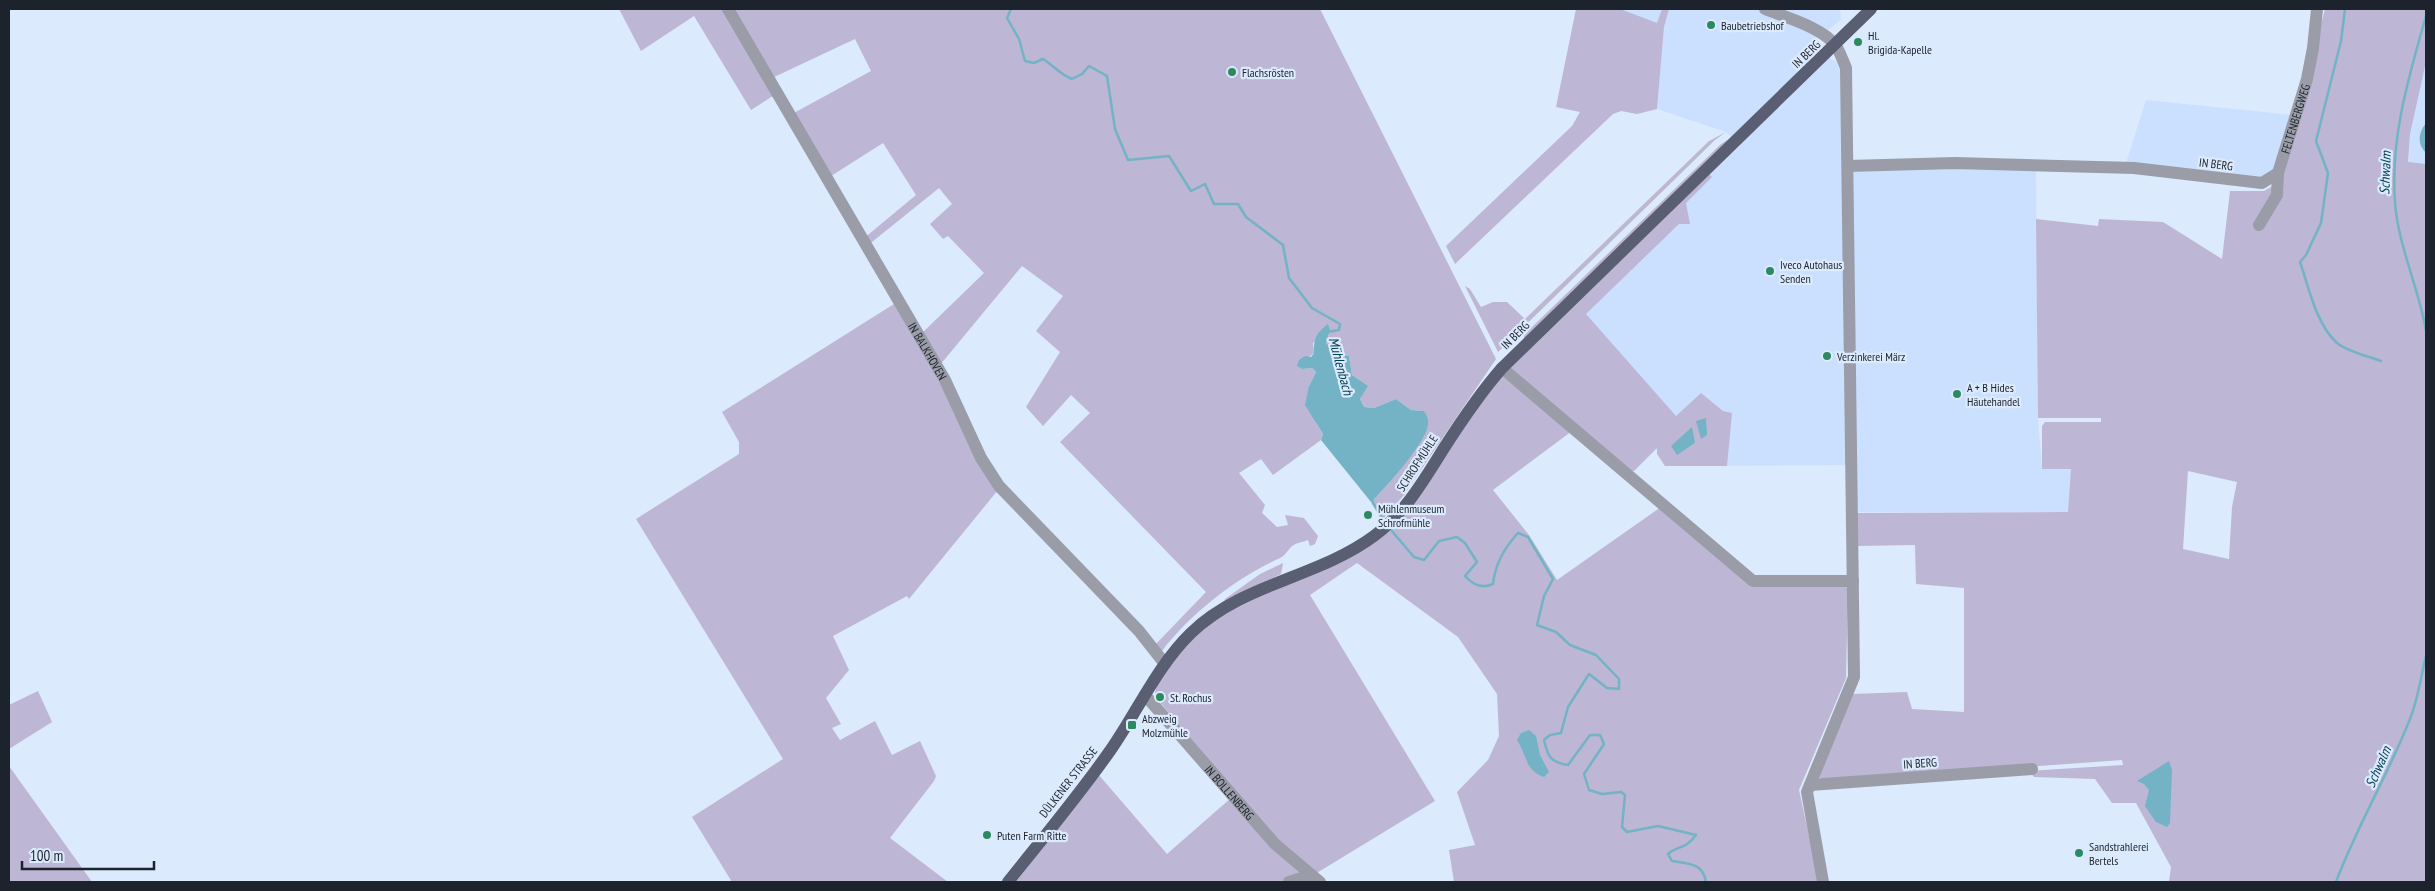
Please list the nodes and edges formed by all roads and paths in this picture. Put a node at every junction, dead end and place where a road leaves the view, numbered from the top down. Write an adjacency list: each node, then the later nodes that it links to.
1 (728, 9): 11 (street, IN BALKHOVEN)
2 (1765, 9): 5 (street)
3 (1872, 9): 5 (main road, IN BERG)
4 (2317, 9): 7 (street, FELTENBERGWEG)
5 (1835, 45): 6 (street, IN BERG); 9 (main road, IN BERG)
6 (1848, 166): 7 (street, IN BERG); 10 (street, IN BERG)
7 (2278, 173): 8 (street, FELTENBERGWEG)
8 (2259, 224)
9 (1502, 368): 10 (street, IN BERG); 11 (main road, SCHROFMÜHLE)
10 (1853, 581): 14 (street, IN BERG)
11 (1165, 664): 12 (main road, DÜLKENER STRASSE)
12 (1145, 695): 15 (street, IN BOLLENBERG); 16 (main road, DÜLKENER STRASSE)
13 (2032, 769): 14 (street, IN BERG)
14 (1810, 785): 18 (street, IN BERG)
15 (1315, 879): 17 (street)
16 (1008, 882)
17 (1289, 882)
18 (1823, 882)

